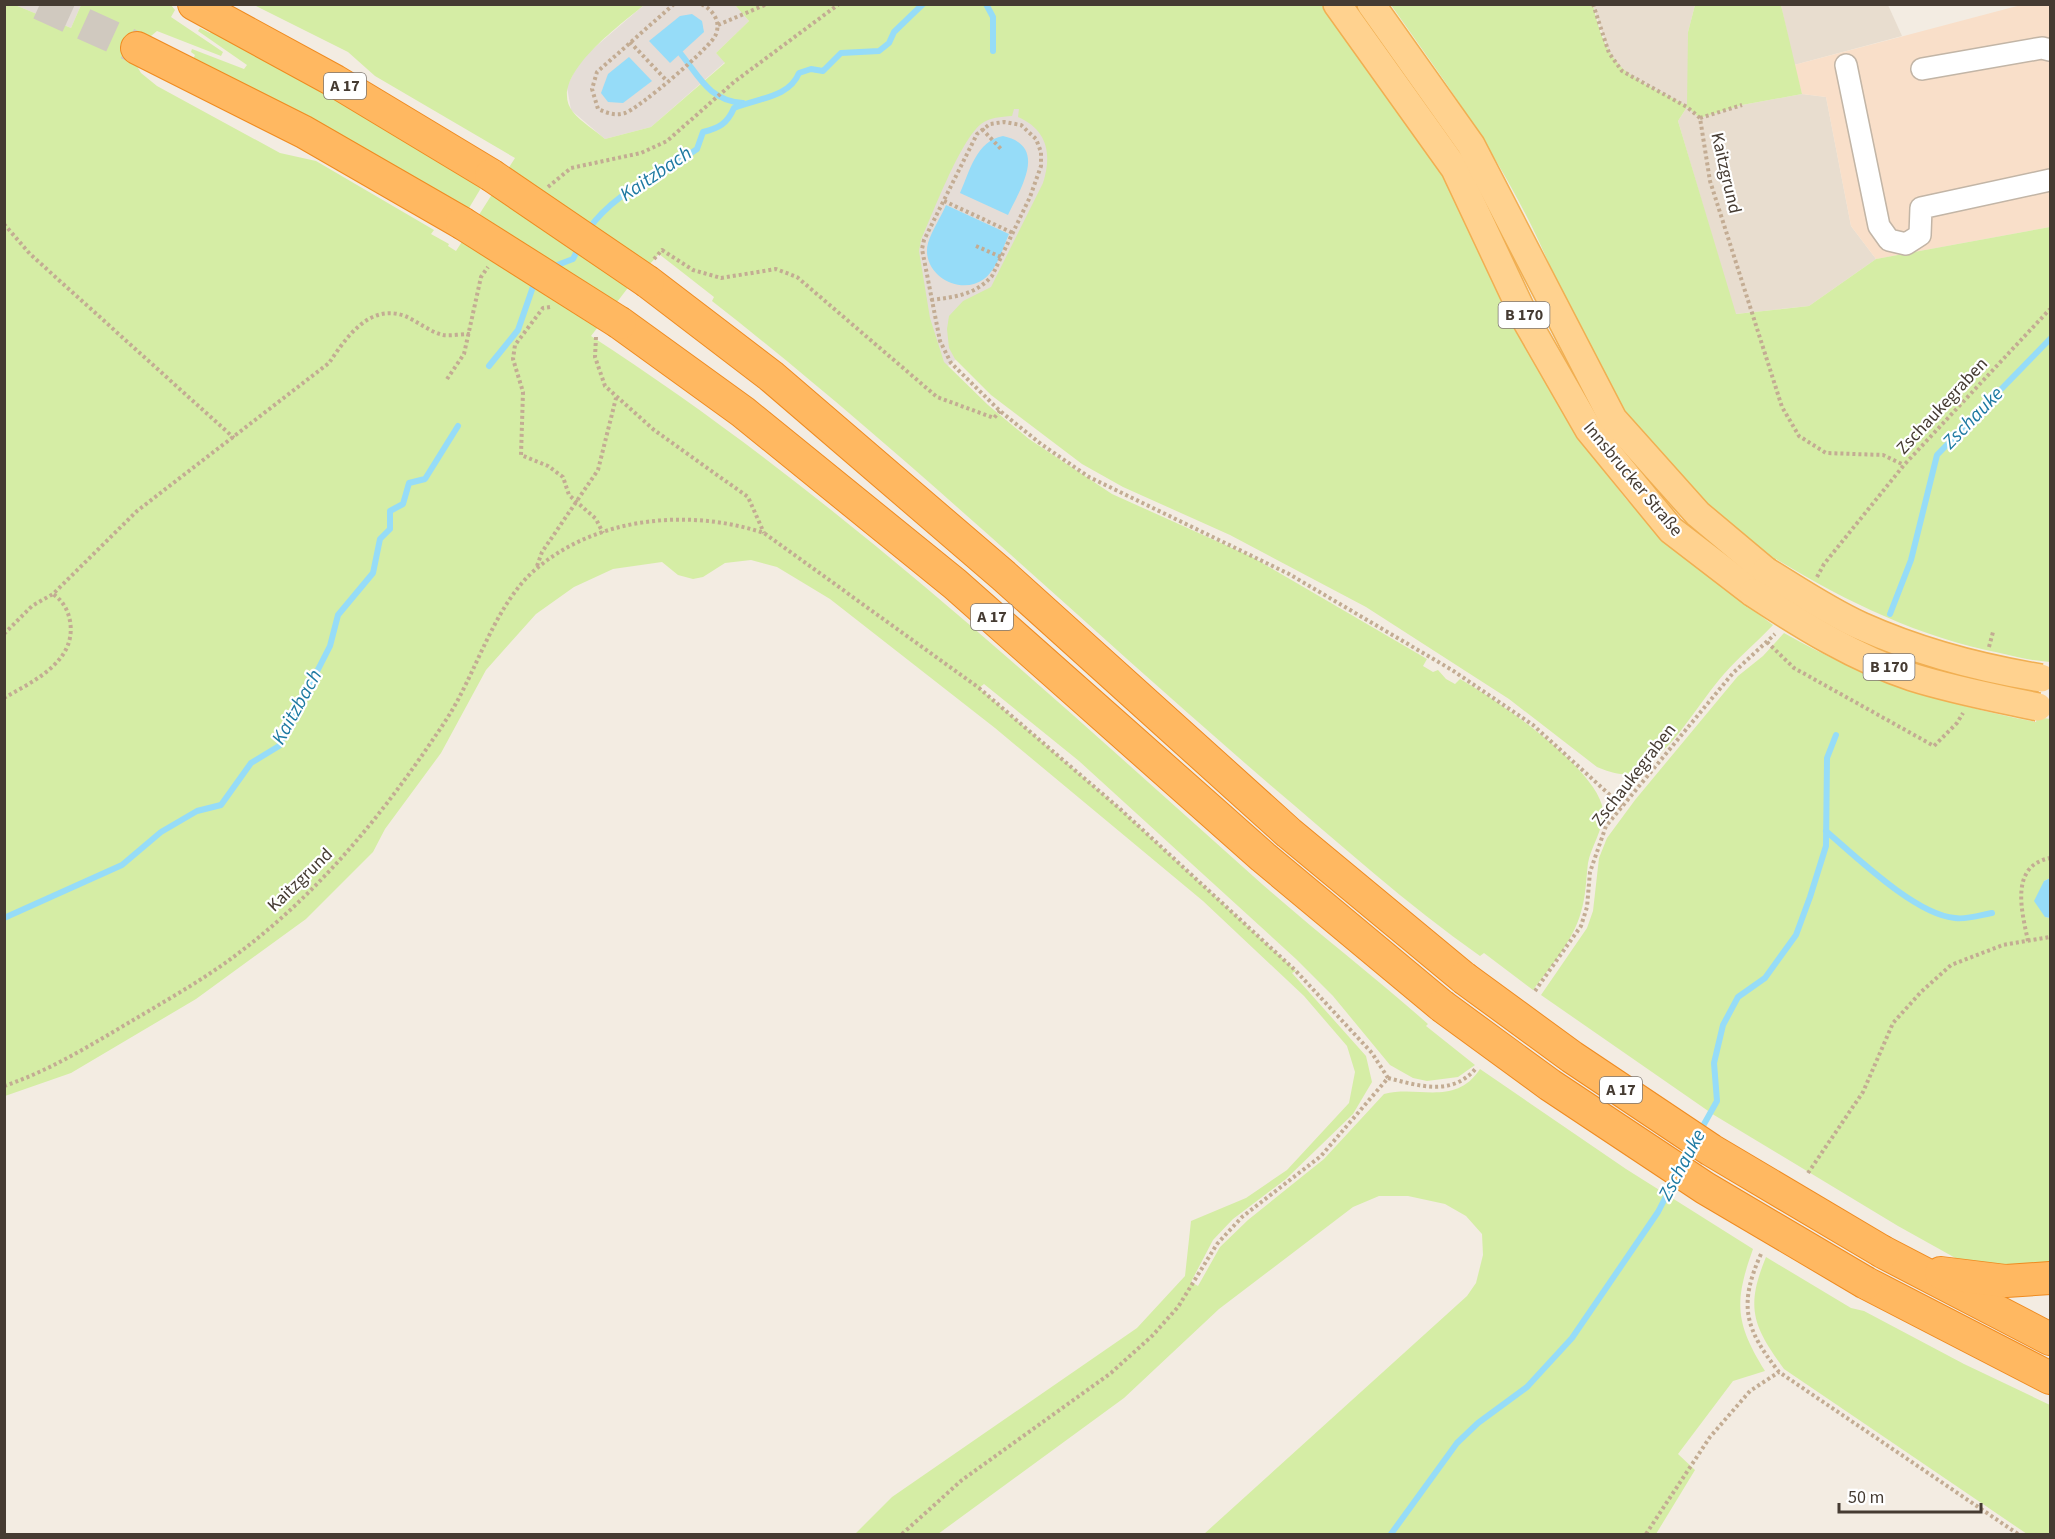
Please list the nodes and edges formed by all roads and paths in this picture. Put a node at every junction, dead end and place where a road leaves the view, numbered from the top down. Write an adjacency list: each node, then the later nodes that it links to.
1 (194, 4): 65 (highway, A 17, bridge)
2 (674, 4): 10 (path)
3 (701, 4): 9 (path)
4 (768, 4): 9 (path)
5 (839, 4): 21 (path)
6 (1337, 4): 44 (main road, Innsbrucker Straße / B 170)
7 (1371, 4): 44 (main road, Innsbrucker Straße / B 170)
8 (1593, 4): 17 (path, Kaitzgrund)
9 (718, 25): 15 (path)
10 (630, 42): 15 (path); 15 (path)
11 (137, 48): 32 (highway, A 17, bridge)
12 (2050, 50): 14 (lane)
13 (1846, 65): 20 (lane)
14 (1922, 69)
15 (667, 81)
16 (1742, 105): 17 (path)
17 (1700, 118): 38 (path, Kaitzgrund)
18 (982, 129): 19 (path); 22 (path); 24 (path)
19 (1002, 150)
20 (2050, 180)
21 (546, 190)
22 (944, 201): 24 (path); 29 (path)
23 (4, 224): 37 (path)
24 (1013, 232): 27 (path)
25 (976, 246): 27 (path)
26 (662, 250): 36 (path)
27 (1001, 257): 29 (path)
28 (494, 259): 33 (path)
29 (931, 300): 36 (path)
30 (543, 308): 39 (path)
31 (2050, 309): 38 (path, Zschaukegraben)
32 (608, 326): 35 (path); 69 (highway, A 17, bridge)
33 (471, 334): 34 (path); 37 (path)
34 (447, 379)
35 (616, 398): 39 (path); 41 (path)
36 (1000, 411): 55 (path)
37 (234, 438): 45 (path)
38 (1904, 465): 43 (path, Zschaukegraben)
39 (577, 503): 40 (path); 42 (path)
40 (603, 532): 41 (path); 42 (path)
41 (764, 533): 61 (path)
42 (537, 568): 62 (path, Kaitzgrund)
43 (1814, 581)
44 (1759, 582): 51 (main road, Innsbrucker Straße / B 170, bridge); 54 (main road, Innsbrucker Straße / B 170, bridge)
45 (53, 594): 48 (path); 52 (path)
46 (1780, 630): 49 (path, Zschaukegraben)
47 (1993, 632): 50 (path)
48 (4, 633)
49 (1767, 642): 53 (path); 55 (path, Zschaukegraben)
50 (1988, 651)
51 (2046, 679)
52 (4, 698)
53 (1965, 708)
54 (2044, 708)
55 (1622, 806): 59 (path, Zschaukegraben)
56 (2050, 858): 58 (path)
57 (2050, 937): 58 (path)
58 (2028, 941): 63 (path)
59 (1535, 992)
60 (1477, 1067): 61 (path)
61 (1388, 1078): 70 (path)
62 (4, 1086)
63 (1808, 1173)
64 (1761, 1254): 68 (path)
65 (1918, 1270): 66 (highway); 67 (highway, A 17)
66 (2050, 1278)
67 (2050, 1339)
68 (1779, 1372): 71 (path); 72 (path)
69 (2050, 1378)
70 (902, 1534)
71 (1646, 1534)
72 (2018, 1534)

